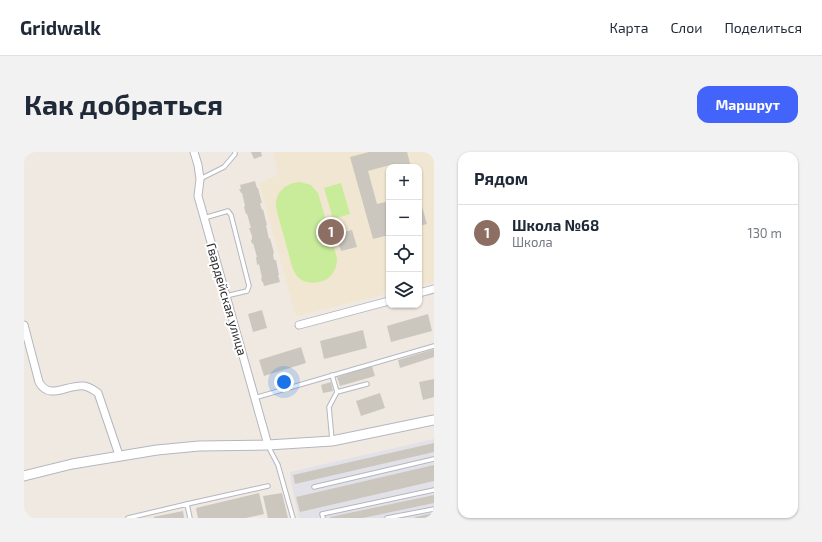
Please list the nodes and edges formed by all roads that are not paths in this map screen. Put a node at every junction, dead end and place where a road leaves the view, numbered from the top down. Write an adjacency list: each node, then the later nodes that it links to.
1 (194, 152): 3 (street, Гвардейская улица)
2 (235, 152): 3 (lane)
3 (200, 179): 4 (street, Гвардейская улица)
4 (204, 218): 7 (street, Гвардейская улица); 7 (lane)
5 (434, 289): 6 (street)
6 (422, 292)
7 (226, 296): 15 (street, Гвардейская улица)
8 (386, 302): 10 (street)
9 (24, 325): 19 (street)
10 (299, 326)
11 (434, 346): 12 (lane)
12 (332, 375): 14 (lane); 15 (lane)
13 (367, 384): 14 (lane)
14 (337, 392): 17 (lane)
15 (254, 398): 18 (street, Гвардейская улица)
16 (434, 420): 17 (street)
17 (332, 441): 18 (street)
18 (268, 445): 19 (street); 29 (lane)
19 (119, 455): 21 (street)
20 (434, 459): 23 (lane)
21 (24, 476)
22 (268, 486): 25 (lane)
23 (314, 487)
24 (434, 490): 30 (lane)
25 (187, 504): 27 (lane); 28 (lane)
26 (434, 508): 31 (lane)
27 (128, 518)
28 (190, 518)
29 (293, 518)
30 (323, 518)
31 (387, 518)

